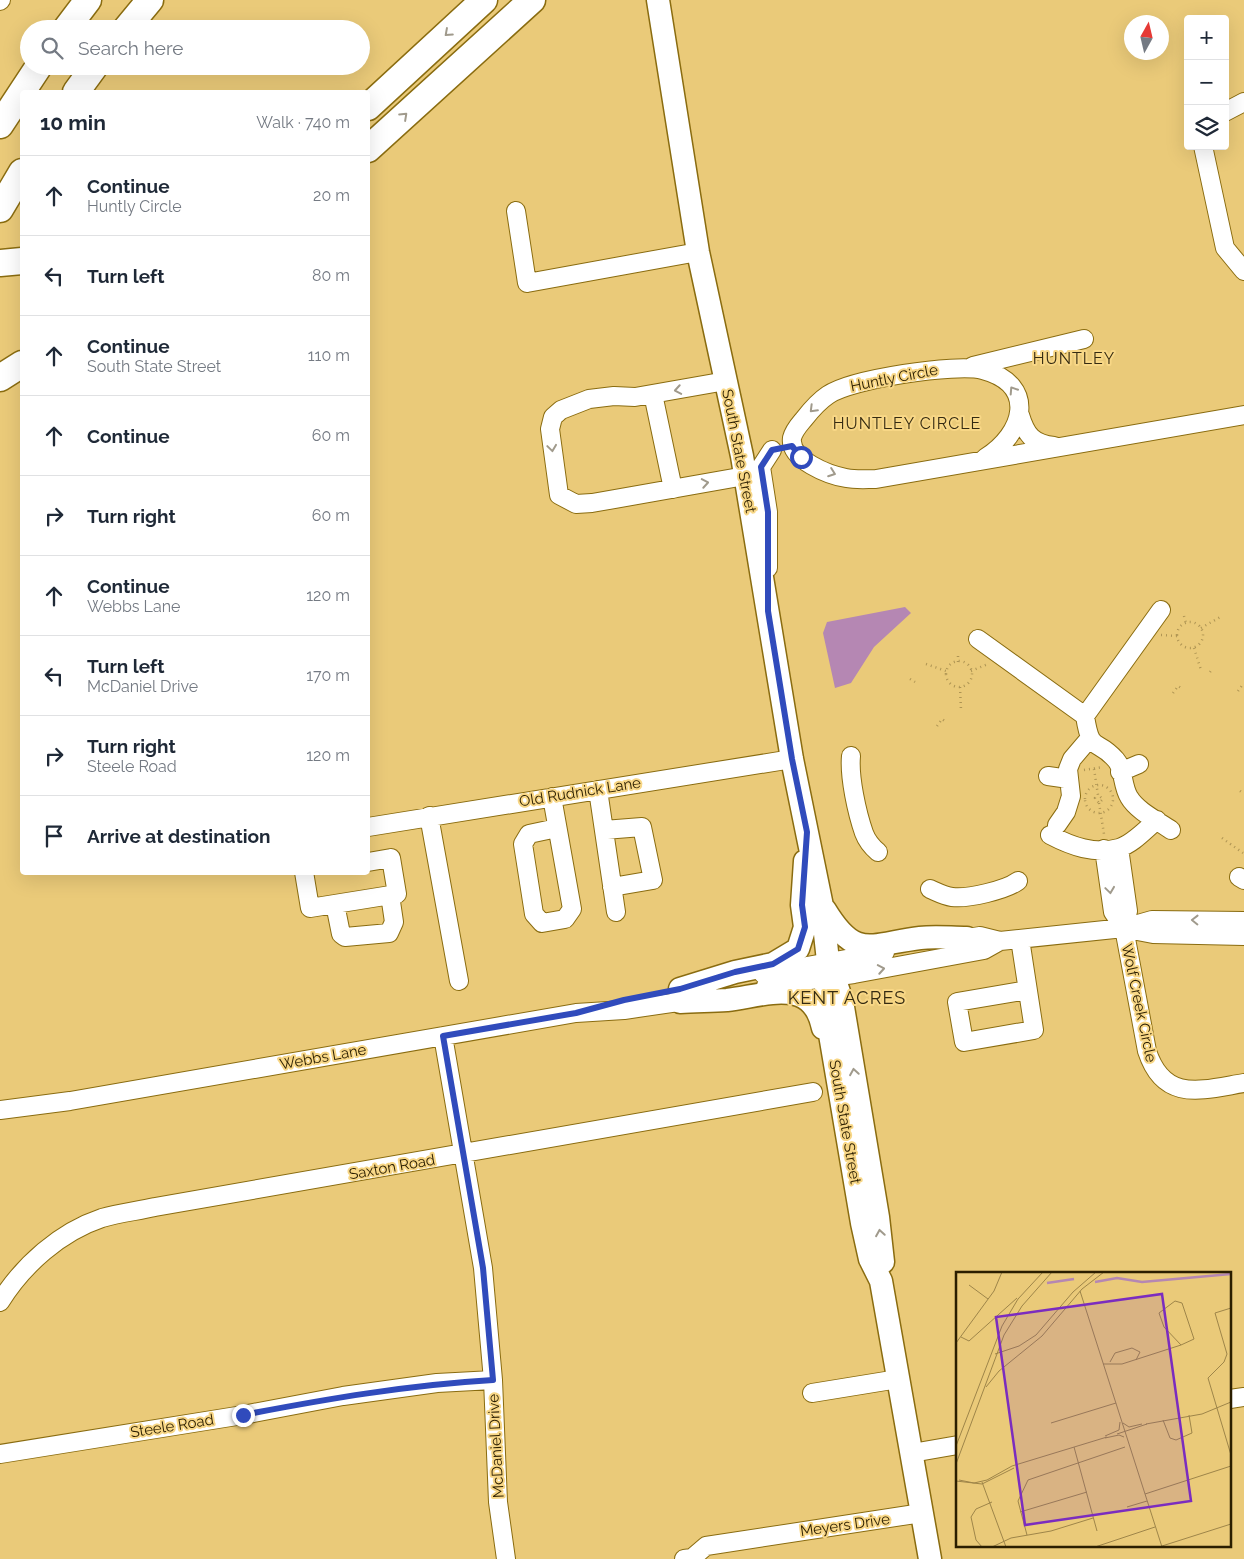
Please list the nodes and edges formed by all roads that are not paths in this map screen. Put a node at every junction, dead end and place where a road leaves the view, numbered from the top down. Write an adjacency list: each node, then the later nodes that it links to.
1 (150, 0): 5 (highway)
2 (484, 0): 12 (highway, one-way to 12)
3 (532, 0): 15 (highway, one-way to 3)
4 (658, 0): 20 (main road, South State Street)
5 (133, 20)
6 (32, 75): 8 (highway)
7 (88, 75): 9 (highway)
8 (23, 90)
9 (77, 90)
10 (20, 94): 14 (highway)
11 (1244, 102): 13 (street)
12 (370, 105)
13 (1229, 110)
14 (0, 125)
15 (370, 147)
16 (1204, 150): 23 (street)
17 (20, 175): 18 (highway)
18 (0, 209)
19 (516, 211): 20 (street)
20 (698, 252): 26 (main road, South State Street)
21 (20, 260): 22 (highway)
22 (0, 263)
23 (1244, 271)
24 (1084, 339): 25 (street, Huntly Circle)
25 (968, 367): 28 (street, Huntly Circle, one-way to 25); 30 (street, Huntly Circle, one-way to 30)
26 (726, 381): 27 (street, one-way to 27); 34 (main road, South State Street)
27 (653, 394): 35 (street); 35 (street, one-way to 35)
28 (1020, 415): 31 (street, Huntly Circle); 33 (street, Huntly Circle)
29 (1244, 415): 31 (street, Huntly Circle)
30 (792, 446): 32 (street); 33 (street, Huntly Circle, one-way to 33)
31 (1064, 446): 33 (street, Huntly Circle)
32 (772, 450): 34 (street); 37 (street)
33 (986, 458)
34 (744, 466): 35 (street, one-way to 34); 37 (main road, South State Street)
35 (673, 488)
36 (1161, 610): 39 (street)
37 (768, 611): 42 (main road, South State Street)
38 (978, 639): 39 (street)
39 (1085, 716): 40 (street)
40 (1089, 739): 44 (street); 45 (street)
41 (851, 756): 55 (street)
42 (792, 759): 47 (street, Old Rudnick Lane); 53 (main road, South State Street)
43 (1139, 764): 44 (street)
44 (1119, 767): 54 (street)
45 (1068, 774): 46 (street); 54 (street)
46 (1048, 776)
47 (598, 790): 48 (street, Old Rudnick Lane); 52 (street)
48 (552, 797): 49 (street, Old Rudnick Lane); 51 (street)
49 (429, 816): 50 (street, Old Rudnick Lane); 72 (street)
50 (370, 826)
51 (557, 828): 51 (street)
52 (604, 830): 59 (street); 59 (street)
53 (807, 832): 63 (main road, South State Street); 74 (main road)
54 (1108, 845): 66 (street, Wolf Creek Circle)
55 (878, 852)
56 (370, 862): 61 (street)
57 (304, 875): 62 (street)
58 (1018, 881): 60 (street)
59 (612, 887): 64 (street)
60 (930, 889)
61 (390, 895): 62 (street); 62 (street)
62 (336, 904)
63 (822, 906): 68 (main road); 71 (main road, South State Street)
64 (616, 912)
65 (1244, 921): 66 (street, one-way to 66)
66 (1124, 928): 67 (street); 69 (street); 76 (street, Wolf Creek Circle)
67 (1244, 936)
68 (966, 938): 70 (street); 71 (street)
69 (1020, 939): 70 (street); 73 (street)
70 (1000, 941): 71 (street, one-way to 70)
71 (829, 972): 74 (street, Webbs Lane); 82 (main road, South State Street); 83 (main road, South State Street, one-way to 71)
72 (459, 981)
73 (1027, 990): 73 (street)
74 (680, 996): 75 (street, Webbs Lane); 82 (main road)
75 (443, 1036): 78 (street, Webbs Lane); 81 (street, McDaniel Drive)
76 (1244, 1083)
77 (814, 1092): 81 (street, Saxton Road)
78 (70, 1101): 79 (street, Webbs Lane); 80 (street, Webbs Lane)
79 (0, 1110)
80 (0, 1122)
81 (462, 1154): 84 (street, Saxton Road); 86 (street, McDaniel Drive)
82 (851, 1156): 83 (main road, South State Street)
83 (881, 1281): 85 (main road, South State Street)
84 (0, 1302)
85 (898, 1379): 87 (street); 89 (main road, South State Street)
86 (493, 1380): 90 (street, Steele Road); 92 (street, McDaniel Drive)
87 (812, 1393)
88 (956, 1446): 89 (street)
89 (912, 1453): 91 (main road, South State Street)
90 (0, 1454)
91 (922, 1513): 93 (street, Meyers Drive); 94 (main road, South State Street)
92 (506, 1559)
93 (684, 1559)
94 (930, 1559)

